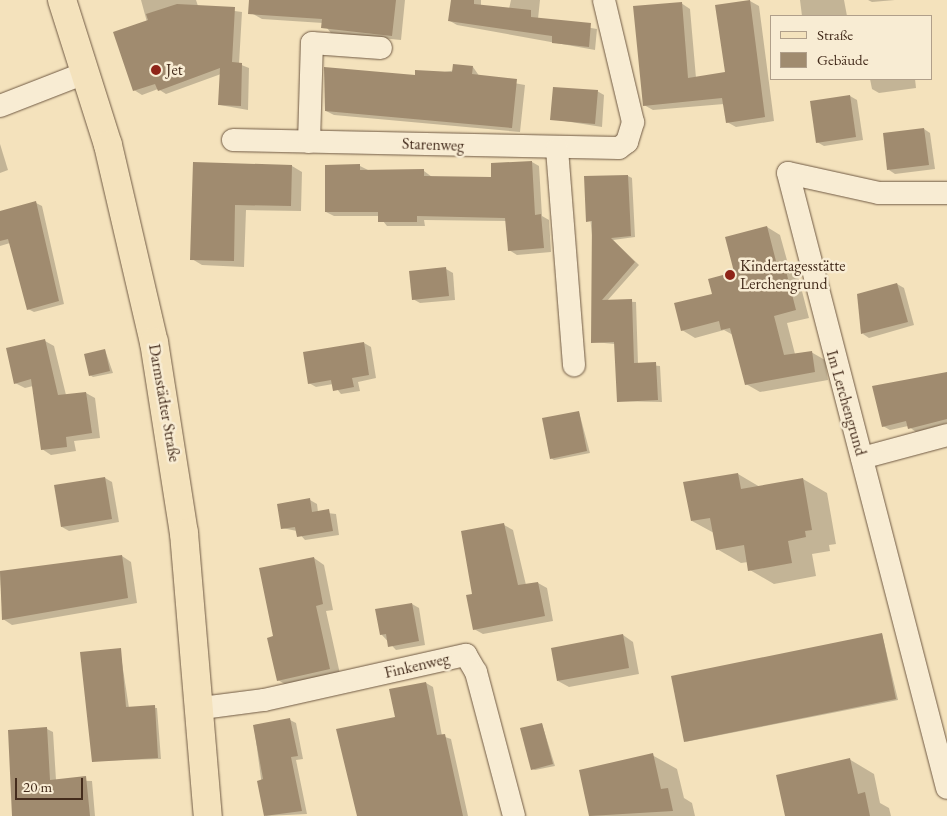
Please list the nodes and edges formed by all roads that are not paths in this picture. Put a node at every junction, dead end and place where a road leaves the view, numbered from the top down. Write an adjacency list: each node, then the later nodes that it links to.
1 (62, 0): 4 (main road, Darmstädter Straße)
2 (604, 0): 8 (street, Starenweg)
3 (381, 48): 7 (street)
4 (85, 73): 5 (street); 13 (main road, Darmstädter Straße)
5 (0, 106)
6 (234, 140): 7 (street, Starenweg)
7 (308, 142): 8 (street, Starenweg)
8 (558, 149): 10 (street)
9 (947, 193): 12 (street, Im Lerchengrund)
10 (574, 365)
11 (947, 435): 12 (street)
12 (862, 458): 14 (street, Im Lerchengrund)
13 (202, 708): 15 (main road, Darmstädter Straße); 16 (street, Finkenweg)
14 (947, 788)
15 (208, 816)
16 (514, 816)

